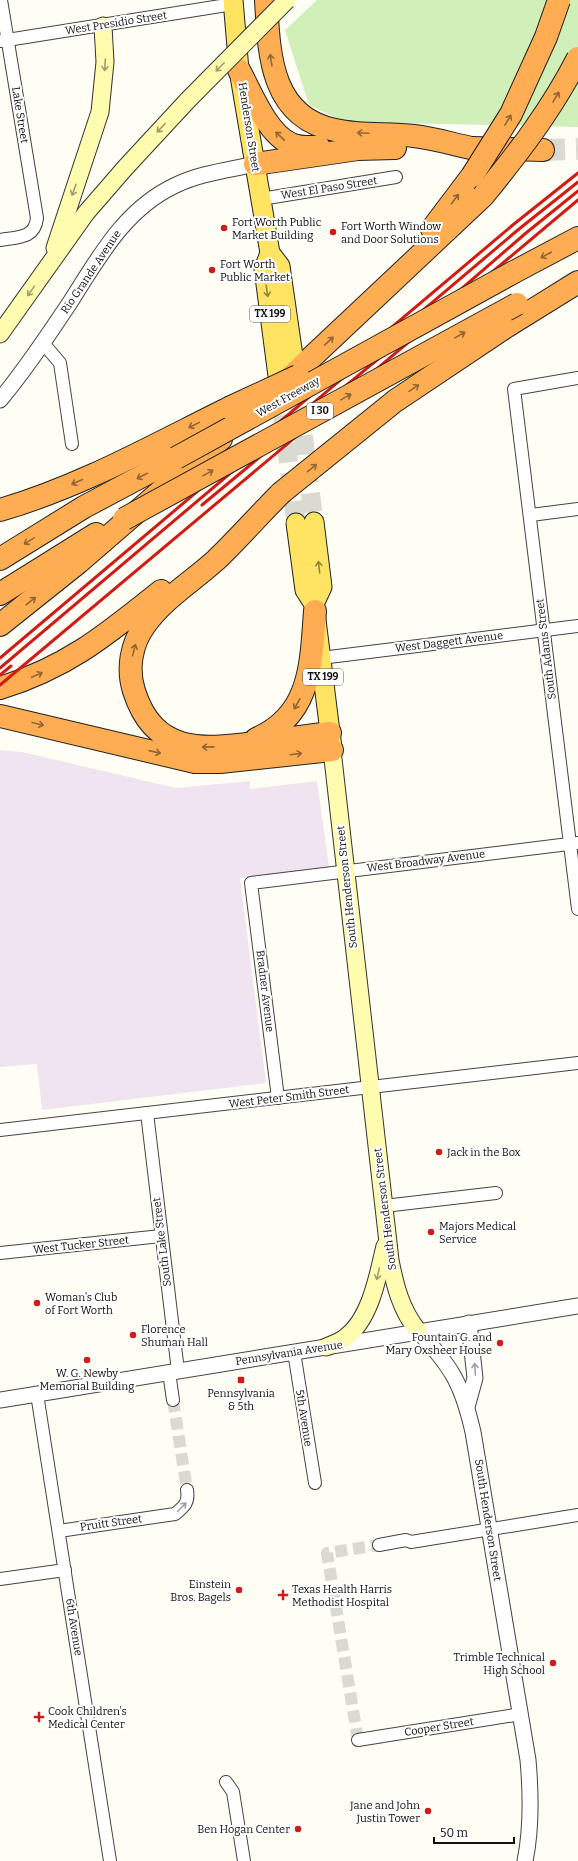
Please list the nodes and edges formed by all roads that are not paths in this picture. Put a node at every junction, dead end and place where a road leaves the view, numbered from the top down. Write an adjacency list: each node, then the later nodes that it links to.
1 (1, 0): 7 (street, Lake Street)
2 (266, 0): 10 (highway, one-way to 2)
3 (287, 0): 19 (main road, one-way to 19, bridge)
4 (559, 0): 23 (highway, one-way to 4, bridge)
5 (233, 2): 6 (street, West Presidio Street); 9 (main road, Henderson Street / TX 199)
6 (103, 26): 7 (street, West Presidio Street); 19 (main road, one-way to 19)
7 (4, 41): 17 (street, Lake Street)
8 (578, 58): 23 (highway, one-way to 8, bridge)
9 (239, 70): 11 (highway, one-way to 9); 13 (main road, Henderson Street / TX 199)
10 (471, 148): 11 (highway); 12 (highway)
11 (358, 149): 13 (highway)
12 (543, 150)
13 (255, 164): 15 (main road, Henderson Street / TX 199); 25 (street, Rio Grande Avenue)
14 (396, 177): 15 (street, West El Paso Street)
15 (261, 199): 18 (main road, Henderson Street / TX 199)
16 (578, 238): 20 (highway, West Freeway / I 30, one-way to 20)
17 (0, 240)
18 (270, 253): 26 (main road, Henderson Street / TX 199); 27 (main road, Henderson Street / TX 199, one-way to 27)
19 (48, 269): 24 (main road, one-way to 24)
20 (514, 272): 33 (highway, one-way to 33, bridge); 36 (highway, West Freeway / I 30, one-way to 36, bridge)
21 (578, 272): 37 (highway, I 30, one-way to 21, bridge)
22 (578, 282): 31 (highway, one-way to 22, bridge)
23 (387, 284): 39 (highway, one-way to 23)
24 (0, 334)
25 (43, 343): 29 (street, Rio Grande Avenue); 30 (street)
26 (294, 363)
27 (278, 376)
28 (578, 378): 34 (street, South Adams Street)
29 (0, 400)
30 (72, 444)
31 (281, 493): 43 (highway, one-way to 31); 46 (highway, one-way to 31)
32 (578, 509): 34 (street)
33 (0, 510)
34 (531, 515): 41 (street, South Adams Street)
35 (305, 522): 38 (main road)
36 (0, 559)
37 (0, 594)
38 (315, 608): 42 (main road, South Henderson Street / TX 199); 46 (highway, one-way to 46)
39 (0, 625)
40 (578, 626): 41 (street, West Daggett Avenue)
41 (544, 630): 42 (street, West Daggett Avenue); 47 (street, South Adams Street)
42 (321, 658): 45 (main road, South Henderson Street / TX 199)
43 (0, 688)
44 (0, 716): 45 (highway, one-way to 45)
45 (331, 741): 46 (highway); 48 (main road, South Henderson Street)
46 (241, 745)
47 (574, 843): 48 (street, West Broadway Avenue); 50 (street, South Adams Street)
48 (345, 871): 49 (street, West Broadway Avenue); 52 (main road, South Henderson Street)
49 (251, 883): 53 (street, Bradner Avenue)
50 (578, 909)
51 (578, 1063): 52 (street, West Peter Smith Street)
52 (370, 1087): 53 (street, West Peter Smith Street); 57 (main road, South Henderson Street)
53 (278, 1098): 54 (street, West Peter Smith Street)
54 (147, 1113): 55 (street, West Peter Smith Street); 58 (street, South Lake Street)
55 (0, 1130)
56 (496, 1193): 57 (street)
57 (384, 1206): 59 (main road, South Henderson Street)
58 (161, 1236): 60 (street, West Tucker Street); 66 (street, South Lake Street)
59 (387, 1236): 63 (main road, South Henderson Street); 64 (main road, one-way to 64)
60 (0, 1253)
61 (578, 1306): 62 (street, Pennsylvania Avenue)
62 (469, 1323): 63 (street, Pennsylvania Avenue); 70 (street, one-way to 62)
63 (418, 1332): 64 (street, Pennsylvania Avenue); 70 (street, South Henderson Street)
64 (326, 1346): 65 (street, Pennsylvania Avenue)
65 (294, 1352): 66 (street, Pennsylvania Avenue); 71 (street, 5th Avenue)
66 (173, 1371): 67 (street, Pennsylvania Avenue); 69 (street, South Lake Street)
67 (37, 1394): 68 (street, Pennsylvania Avenue); 75 (street, 6th Avenue)
68 (0, 1400)
69 (173, 1400)
70 (467, 1407): 74 (street, South Henderson Street)
71 (315, 1483)
72 (187, 1490): 75 (street, Pruitt Street, one-way to 72)
73 (578, 1515): 74 (street)
74 (490, 1530): 76 (street); 79 (street, South Henderson Street)
75 (59, 1531): 77 (street, 6th Avenue)
76 (379, 1548)
77 (65, 1570): 78 (street); 82 (street, 6th Avenue)
78 (0, 1579)
79 (520, 1714): 80 (street, Cooper Street); 84 (street, South Henderson Street)
80 (358, 1740)
81 (226, 1782): 83 (street)
82 (110, 1861)
83 (244, 1861)
84 (524, 1861)

